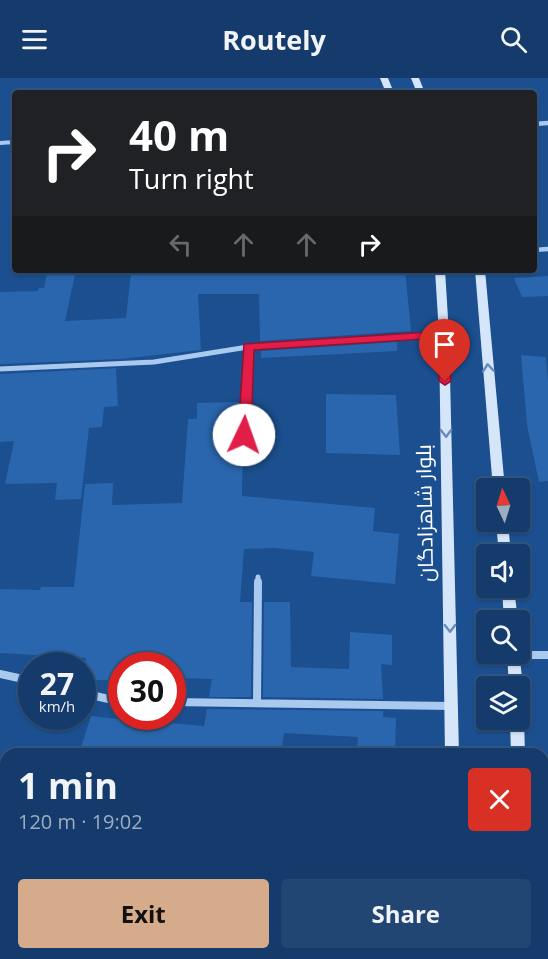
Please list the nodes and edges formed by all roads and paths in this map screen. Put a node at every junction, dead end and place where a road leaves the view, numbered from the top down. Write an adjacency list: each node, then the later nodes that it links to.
1 (440, 273): 3 (main road, بلوار شاهزادگان)
2 (480, 273): 7 (main road, one-way to 2)
3 (444, 334): 4 (street); 15 (main road, بلوار شاهزادگان, one-way to 15)
4 (248, 347): 5 (street); 6 (street)
5 (0, 369)
6 (244, 435)
7 (498, 478)
8 (258, 577): 14 (street)
9 (530, 654): 10 (street)
10 (548, 655)
11 (0, 674): 12 (street)
12 (18, 678)
13 (186, 702): 14 (street)
14 (256, 703): 15 (street)
15 (452, 706): 17 (main road, بلوار شاهزادگان)
16 (517, 730): 18 (main road)
17 (452, 748)
18 (518, 748)

